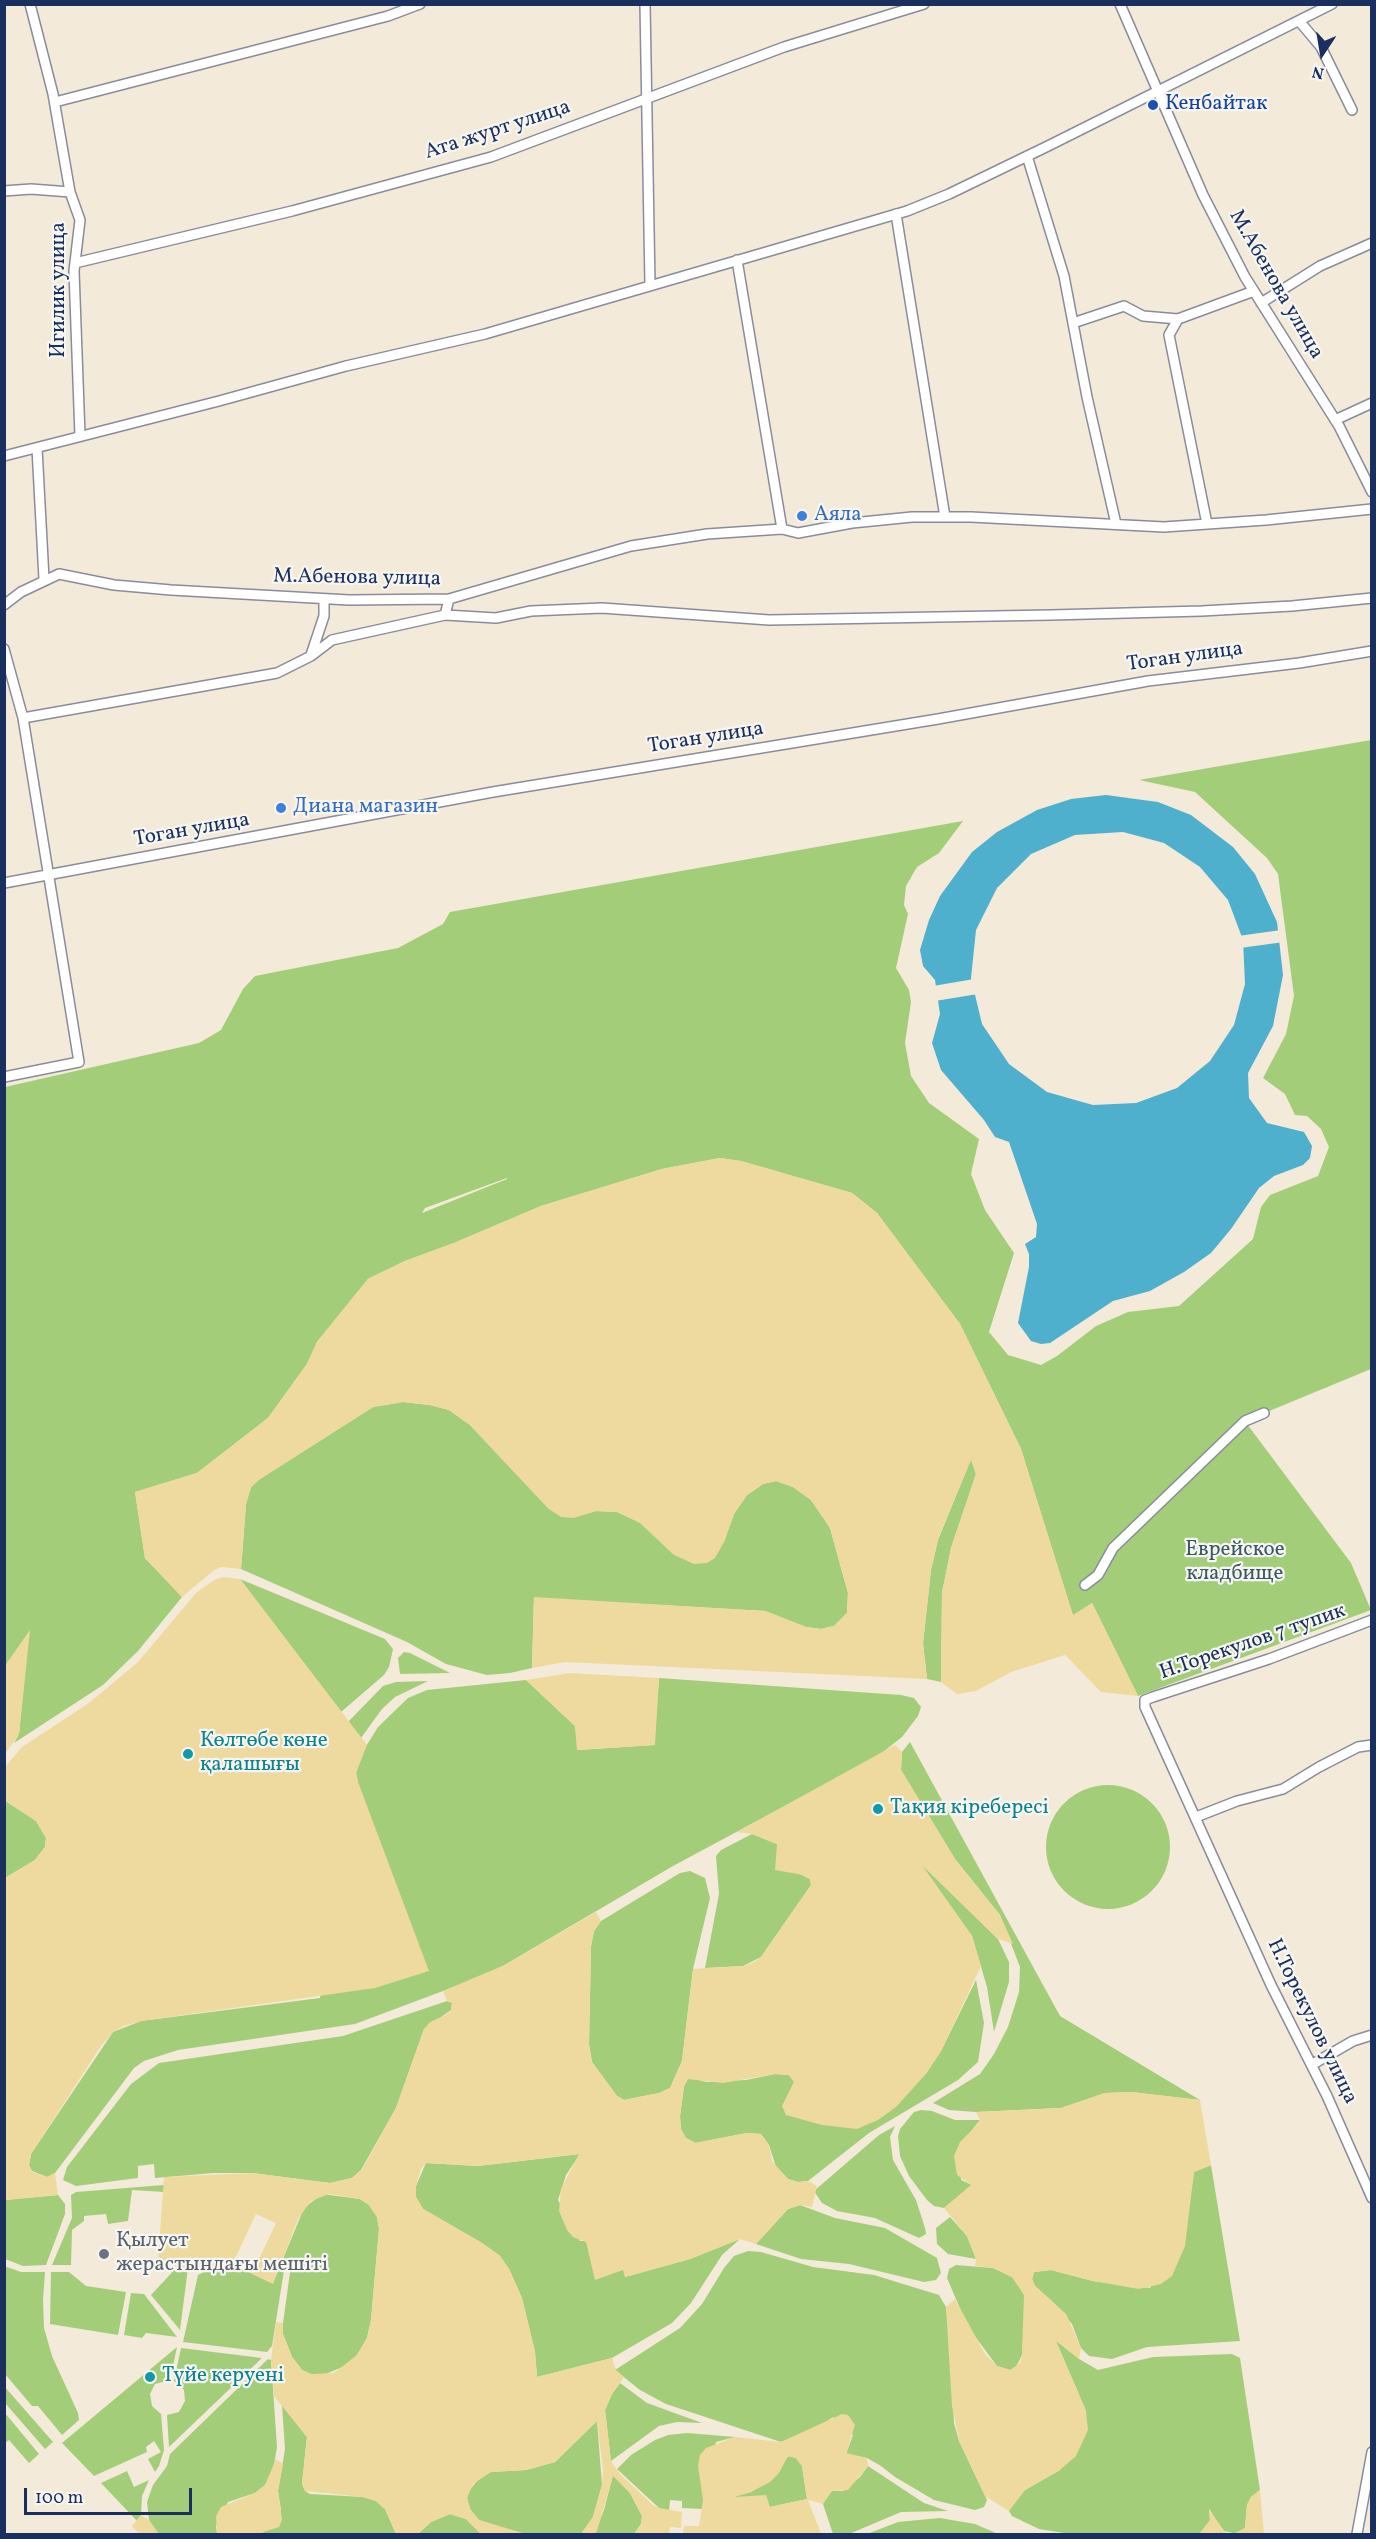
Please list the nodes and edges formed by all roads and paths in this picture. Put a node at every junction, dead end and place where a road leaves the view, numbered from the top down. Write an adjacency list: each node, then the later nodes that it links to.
1 (30, 4): 10 (street, Игилик улица)
2 (420, 4): 10 (street)
3 (645, 4): 9 (street)
4 (924, 4): 9 (street, Ата журт улица)
5 (1120, 4): 8 (street, М.Абенова улица)
6 (1332, 4): 7 (street)
7 (1300, 22): 8 (street); 11 (street)
8 (1157, 92): 12 (street); 20 (street, М.Абенова улица)
9 (646, 99): 18 (street, Ата журт улица); 19 (street)
10 (55, 102): 14 (street, Игилик улица)
11 (1352, 110)
12 (1027, 156): 15 (street); 23 (street)
13 (4, 191): 14 (street)
14 (70, 192): 18 (street, Игилик улица)
15 (896, 214): 17 (street); 31 (street)
16 (1371, 243): 21 (street)
17 (737, 260): 19 (street); 34 (street)
18 (75, 263): 26 (street, Игилик улица)
19 (650, 285): 26 (street)
20 (1254, 291): 21 (street, М.Абенова улица); 22 (street)
21 (1261, 303): 25 (street, М.Абенова улица)
22 (1178, 319): 23 (street); 33 (street)
23 (1073, 322): 32 (street)
24 (1371, 403): 25 (street)
25 (1335, 420): 29 (street, М.Абенова улица)
26 (80, 436): 27 (street)
27 (37, 448): 28 (street); 35 (street)
28 (4, 456)
29 (1371, 492)
30 (1371, 509): 33 (street, М.Абенова улица)
31 (945, 517): 32 (street, М.Абенова улица); 34 (street, М.Абенова улица)
32 (1116, 524): 33 (street, М.Абенова улица)
33 (1207, 524)
34 (782, 529): 38 (street, М.Абенова улица)
35 (45, 579): 37 (street, М.Абенова улица); 39 (street, М.Абенова улица)
36 (1371, 598): 40 (street, Тоган улица)
37 (324, 599): 38 (street, М.Абенова улица); 43 (street)
38 (449, 599): 40 (street)
39 (4, 605)
40 (445, 615): 43 (street, Тоган улица)
41 (4, 649): 44 (street)
42 (1371, 651): 45 (street, Тоган улица)
43 (311, 656): 44 (street, Тоган улица)
44 (23, 718): 45 (street)
45 (48, 876): 46 (street, Тоган улица); 47 (street)
46 (4, 883)
47 (4, 1077)
48 (1264, 1413): 49 (street)
49 (1085, 1585)
50 (1371, 1620): 51 (street, Н.Торекулов 7 тупик)
51 (1154, 1733): 53 (street, Н.Торекулов улица)
52 (1371, 1745): 53 (street)
53 (1196, 1817): 55 (street, Н.Торекулов улица)
54 (1371, 2035): 55 (street)
55 (1313, 2064): 56 (street, Н.Торекулов улица)
56 (1371, 2198)
57 (1371, 2452): 58 (street)
58 (1357, 2535)

